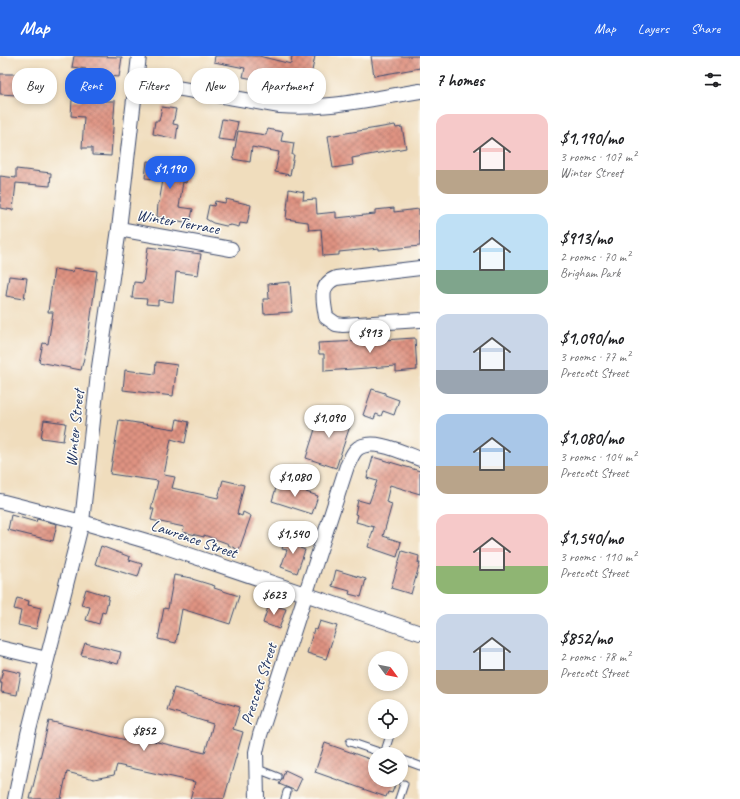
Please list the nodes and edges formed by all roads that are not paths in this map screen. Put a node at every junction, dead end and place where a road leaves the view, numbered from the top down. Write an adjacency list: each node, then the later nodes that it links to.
1 (139, 56): 2 (street, Winter Street)
2 (138, 68)
3 (183, 89): 4 (street)
4 (420, 91)
5 (133, 104): 6 (street, Winter Street)
6 (119, 229): 7 (street, Winter Terrace); 12 (street, Winter Street)
7 (231, 249)
8 (420, 268): 9 (street)
9 (420, 320)
10 (420, 459): 13 (street, Prescott Street)
11 (0, 501): 12 (street, Lawrence Street)
12 (82, 522): 13 (street, Lawrence Street); 16 (street, Winter Street)
13 (305, 595): 14 (street, Lawrence Street); 21 (street, Prescott Street)
14 (420, 633)
15 (0, 648): 16 (street)
16 (47, 659): 24 (street, Winter Street)
17 (350, 742): 18 (lane)
18 (368, 748)
19 (408, 762): 20 (lane)
20 (420, 766)
21 (255, 768): 22 (lane); 25 (street, Prescott Street)
22 (278, 777)
23 (403, 787): 26 (lane)
24 (15, 799)
25 (257, 799)
26 (399, 799)

